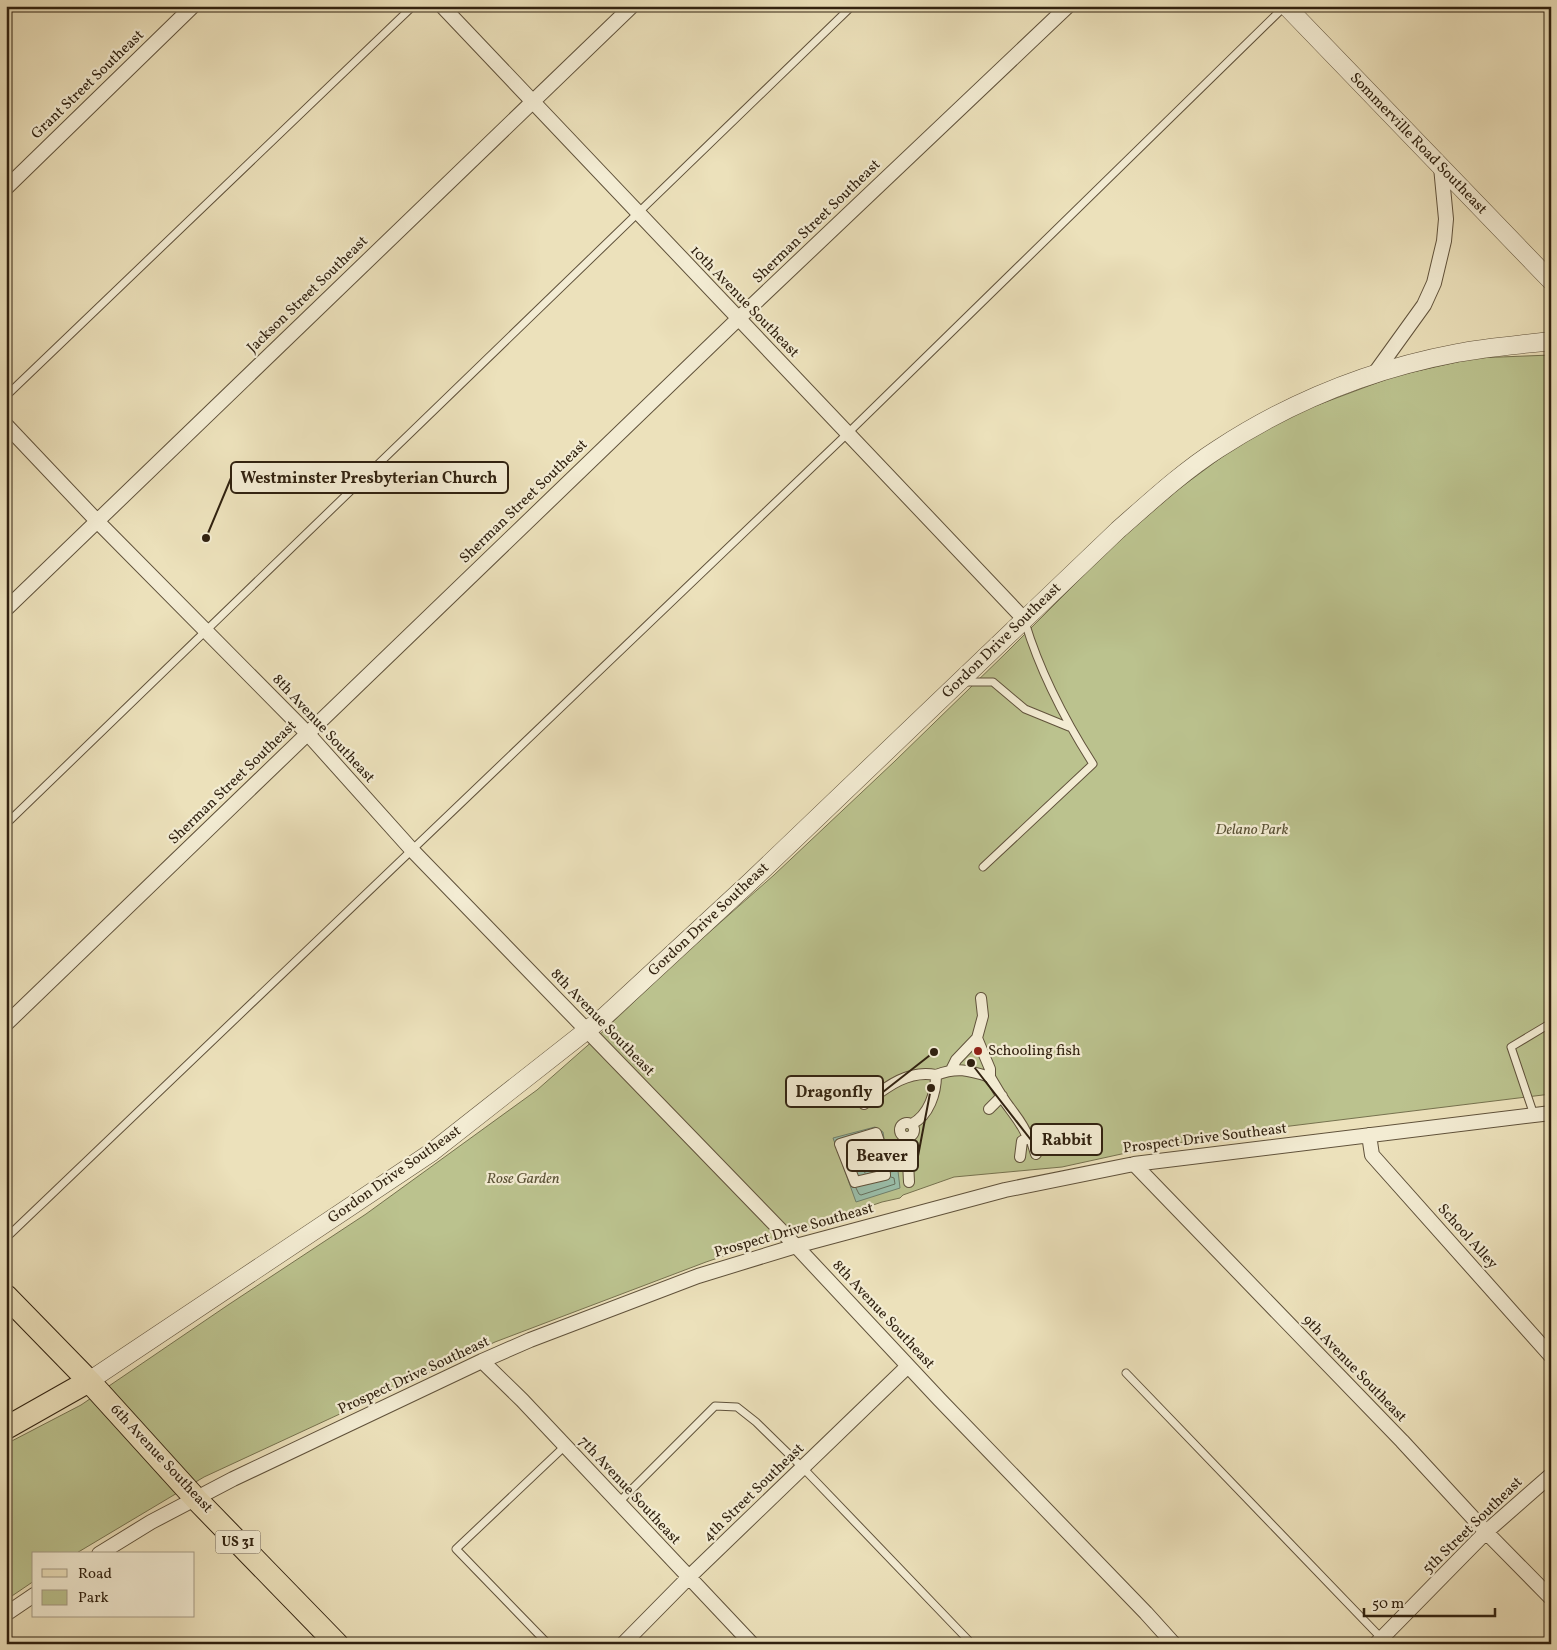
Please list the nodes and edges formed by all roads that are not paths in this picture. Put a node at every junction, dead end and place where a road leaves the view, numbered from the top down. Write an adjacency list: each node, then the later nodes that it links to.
1 (193, 6): 10 (street, Grant Street Southeast)
2 (413, 6): 16 (lane)
3 (442, 6): 8 (street, 10th Avenue Southeast)
4 (632, 6): 8 (street, Jackson Street Southeast)
5 (852, 6): 11 (lane)
6 (1068, 6): 13 (street, Sherman Street Southeast)
7 (1286, 6): 9 (street, Sommerville Road Southeast); 18 (lane)
8 (533, 101): 11 (street, 10th Avenue Southeast); 19 (street, Jackson Street Southeast)
9 (1440, 167): 12 (street, Sommerville Road Southeast); 15 (street)
10 (6, 188)
11 (638, 213): 13 (street, 10th Avenue Southeast); 22 (lane)
12 (1551, 281)
13 (739, 318): 18 (street, 10th Avenue Southeast); 25 (street, Sherman Street Southeast)
14 (1551, 341): 15 (street, Gordon Drive Southeast)
15 (1375, 373): 21 (street, Gordon Drive Southeast)
16 (6, 396)
17 (6, 425): 19 (street, 8th Avenue Southeast)
18 (847, 434): 21 (street, 10th Avenue Southeast); 27 (lane)
19 (97, 521): 20 (street, Jackson Street Southeast); 22 (street, 8th Avenue Southeast)
20 (6, 609)
21 (1024, 619): 23 (street, Gordon Drive Southeast); 24 (lane)
22 (206, 632): 25 (street, 8th Avenue Southeast); 26 (lane)
23 (959, 681): 24 (lane); 32 (street, Gordon Drive Southeast)
24 (1070, 727): 28 (lane)
25 (308, 734): 27 (street, 8th Avenue Southeast); 31 (street, Sherman Street Southeast)
26 (6, 824)
27 (412, 850): 32 (street, 8th Avenue Southeast); 50 (lane)
28 (983, 867)
29 (981, 998): 33 (street)
30 (1551, 1023): 41 (lane)
31 (6, 1024)
32 (587, 1030): 51 (street, 8th Avenue Southeast); 57 (street, Gordon Drive Southeast)
33 (977, 1038): 34 (street); 36 (street)
34 (950, 1070): 35 (street); 36 (street)
35 (936, 1075): 38 (street); 44 (street)
36 (990, 1076): 37 (street)
37 (1002, 1096): 39 (street); 43 (street)
38 (864, 1104)
39 (989, 1109)
40 (1551, 1113): 41 (street, Prospect Drive Southeast)
41 (1534, 1115): 42 (street, Prospect Drive Southeast)
42 (1369, 1135): 48 (street, Prospect Drive Southeast); 53 (street, School Alley)
43 (1028, 1138): 46 (street); 47 (street)
44 (908, 1142): 45 (street); 49 (street)
45 (883, 1153): 45 (street)
46 (1036, 1154)
47 (1020, 1157)
48 (1134, 1164): 51 (street, Prospect Drive Southeast); 64 (street, 9th Avenue Southeast)
49 (909, 1182)
50 (6, 1238)
51 (796, 1246): 54 (street, Prospect Drive Southeast); 55 (street, 8th Avenue Southeast)
52 (6, 1296): 57 (main road, 6th Avenue Southeast / US 31)
53 (1551, 1356)
54 (482, 1361): 59 (street, 7th Avenue Southeast); 62 (street, Prospect Drive Southeast)
55 (908, 1366): 60 (street, 4th Street Southeast); 76 (street, 8th Avenue Southeast)
56 (1126, 1372): 70 (lane)
57 (89, 1381): 58 (main road, Gordon Drive Southeast); 62 (main road, 6th Avenue Southeast / US 31)
58 (6, 1428)
59 (565, 1446): 63 (street, 7th Avenue Southeast); 72 (lane)
60 (803, 1468): 63 (lane); 66 (street, 4th Street Southeast); 75 (lane)
61 (1551, 1475): 64 (street, 5th Street Southeast)
62 (196, 1499): 65 (street, Prospect Drive Southeast); 71 (main road, 6th Avenue Southeast / US 31)
63 (618, 1502): 66 (street, 7th Avenue Southeast)
64 (1486, 1532): 68 (street, 9th Avenue Southeast); 70 (street, 5th Street Southeast)
65 (102, 1552)
66 (689, 1577): 73 (street, 4th Street Southeast); 74 (street, 7th Avenue Southeast)
67 (32, 1596): 69 (street)
68 (1551, 1598)
69 (6, 1614)
70 (1382, 1642)
71 (337, 1644)
72 (548, 1644)
73 (623, 1644)
74 (752, 1644)
75 (972, 1644)
76 (1174, 1644)

